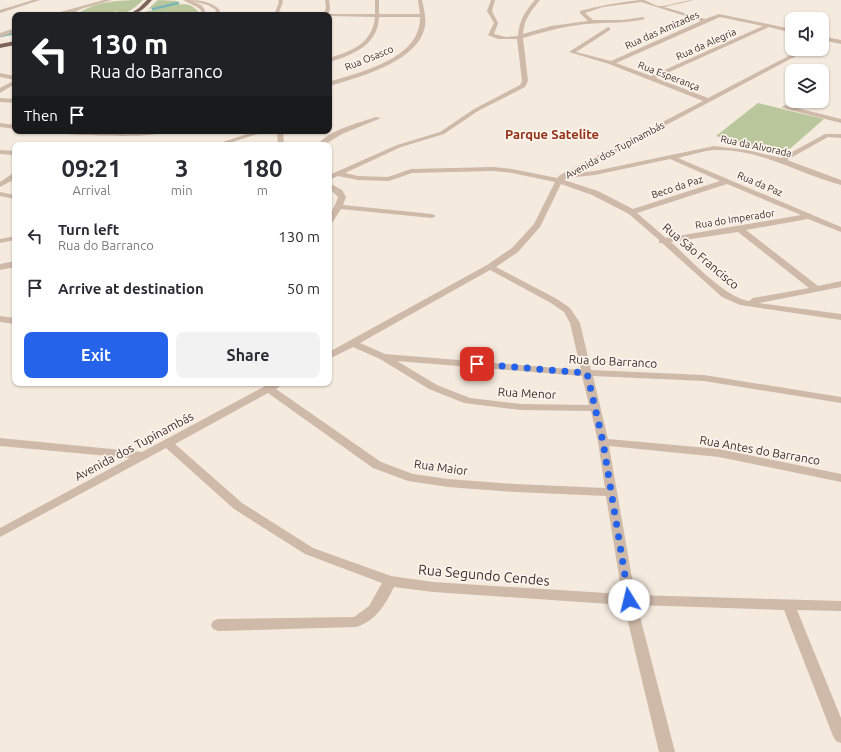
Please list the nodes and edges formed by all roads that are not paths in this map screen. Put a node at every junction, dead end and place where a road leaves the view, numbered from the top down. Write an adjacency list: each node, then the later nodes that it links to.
1 (38, 0): 18 (street)
2 (108, 0): 14 (street)
3 (150, 0): 21 (main road)
4 (184, 0): 22 (street)
5 (192, 0): 16 (street)
6 (280, 0): 24 (street)
7 (327, 0): 25 (street)
8 (377, 0): 27 (street)
9 (420, 0): 28 (street, Rua Osasco)
10 (493, 0): 37 (street)
11 (538, 0): 37 (street)
12 (639, 0): 17 (street); 31 (street)
13 (692, 0): 17 (street)
14 (87, 2): 15 (street)
15 (79, 8): 19 (street); 20 (street)
16 (217, 8): 22 (street); 23 (street)
17 (657, 8): 30 (street)
18 (0, 12)
19 (63, 12)
20 (72, 12)
21 (136, 12)
22 (203, 12)
23 (218, 12)
24 (277, 12)
25 (327, 12)
26 (332, 15): 27 (street)
27 (377, 15): 28 (street); 45 (street)
28 (423, 16): 50 (street, Rua Osasco)
29 (643, 18): 31 (street)
30 (706, 20): 32 (street, Rua das Amizades); 46 (street, Rua das Amizades)
31 (592, 22): 37 (street)
32 (768, 26): 34 (street, Rua das Amizades); 49 (street, Rua da Alegria)
33 (608, 29): 46 (street, Rua Esperança)
34 (785, 30)
35 (12, 31): 36 (street)
36 (0, 35)
37 (518, 37): 73 (street)
38 (829, 39): 39 (street)
39 (832, 40): 40 (street); 41 (street)
40 (829, 41)
41 (841, 42)
42 (12, 44): 43 (main road)
43 (0, 46)
44 (793, 56): 55 (street, Avenida dos Tupinambás)
45 (332, 59)
46 (610, 63): 49 (street, Rua Esperança)
47 (0, 75): 48 (street)
48 (12, 76)
49 (652, 78): 55 (street, Rua Esperança)
50 (332, 83)
51 (12, 84): 52 (street)
52 (0, 91)
53 (0, 100): 54 (street)
54 (12, 101)
55 (708, 101): 71 (street, Avenida dos Tupinambás)
56 (789, 108): 58 (street)
57 (378, 118): 66 (street)
58 (841, 120)
59 (0, 125): 60 (street)
60 (12, 127)
61 (86, 134): 62 (street)
62 (121, 134)
63 (254, 134): 65 (street)
64 (841, 136): 70 (street)
65 (226, 142)
66 (323, 142)
67 (0, 152): 68 (street)
68 (12, 153)
69 (671, 157): 70 (street, Rua da Alvorada); 72 (street, Rua da Alvorada); 77 (street, Rua da Paz)
70 (783, 160): 78 (street, Rua da Alvorada)
71 (576, 170): 72 (street, Rua da Alvorada); 76 (street, Avenida dos Tupinambás)
72 (595, 173): 76 (street, Rua da Alvorada)
73 (337, 174): 74 (street); 76 (street, Rua da Alvorada)
74 (332, 176)
75 (12, 178): 79 (street)
76 (561, 179): 84 (street, Rua São Francisco); 95 (street, Avenida dos Tupinambás)
77 (727, 181): 84 (street, Beco da Paz); 86 (street, Rua da Paz)
78 (841, 183)
79 (0, 185)
80 (332, 187): 83 (street)
81 (0, 194): 82 (street)
82 (12, 196)
83 (339, 207): 85 (street); 87 (street)
84 (632, 212): 92 (street, Rua São Francisco)
85 (432, 216)
86 (810, 216): 88 (street, Rua do Imperador); 89 (street, Rua da Paz)
87 (332, 218)
88 (740, 229): 92 (street, Rua do Imperador); 97 (street)
89 (841, 230)
90 (12, 239): 91 (street)
91 (0, 241)
92 (662, 241): 98 (street, Rua São Francisco)
93 (12, 265): 94 (street)
94 (0, 267)
95 (490, 267): 102 (street, Avenida dos Tupinambás); 105 (street)
96 (841, 284): 97 (street)
97 (816, 289): 98 (street)
98 (743, 302): 99 (street, Rua São Francisco)
99 (841, 317)
100 (0, 319): 101 (street)
101 (12, 321)
102 (353, 343): 103 (street, Avenida dos Tupinambás); 104 (street, Rua Menor)
103 (332, 354)
104 (383, 357): 105 (street, Rua do Barranco); 108 (street, Rua Menor)
105 (587, 373): 107 (street, Rua do Barranco); 108 (street)
106 (274, 386): 111 (street, Avenida dos Tupinambás); 114 (street, Rua Maior)
107 (841, 400)
108 (595, 408): 110 (street)
109 (0, 442): 112 (street)
110 (603, 442): 113 (street, Rua Antes do Barranco); 114 (street)
111 (167, 444): 112 (street, Avenida dos Tupinambás); 116 (street, Rua Segundo Cendes)
112 (143, 456): 115 (street, Avenida dos Tupinambás)
113 (841, 478)
114 (611, 492): 117 (street)
115 (0, 533)
116 (390, 581): 117 (street, Rua Segundo Cendes); 120 (street)
117 (629, 600): 118 (street, Rua Segundo Cendes); 122 (street)
118 (788, 604): 119 (street, Rua Segundo Cendes); 121 (street)
119 (841, 606)
120 (218, 625)
121 (841, 736)
122 (667, 752)

